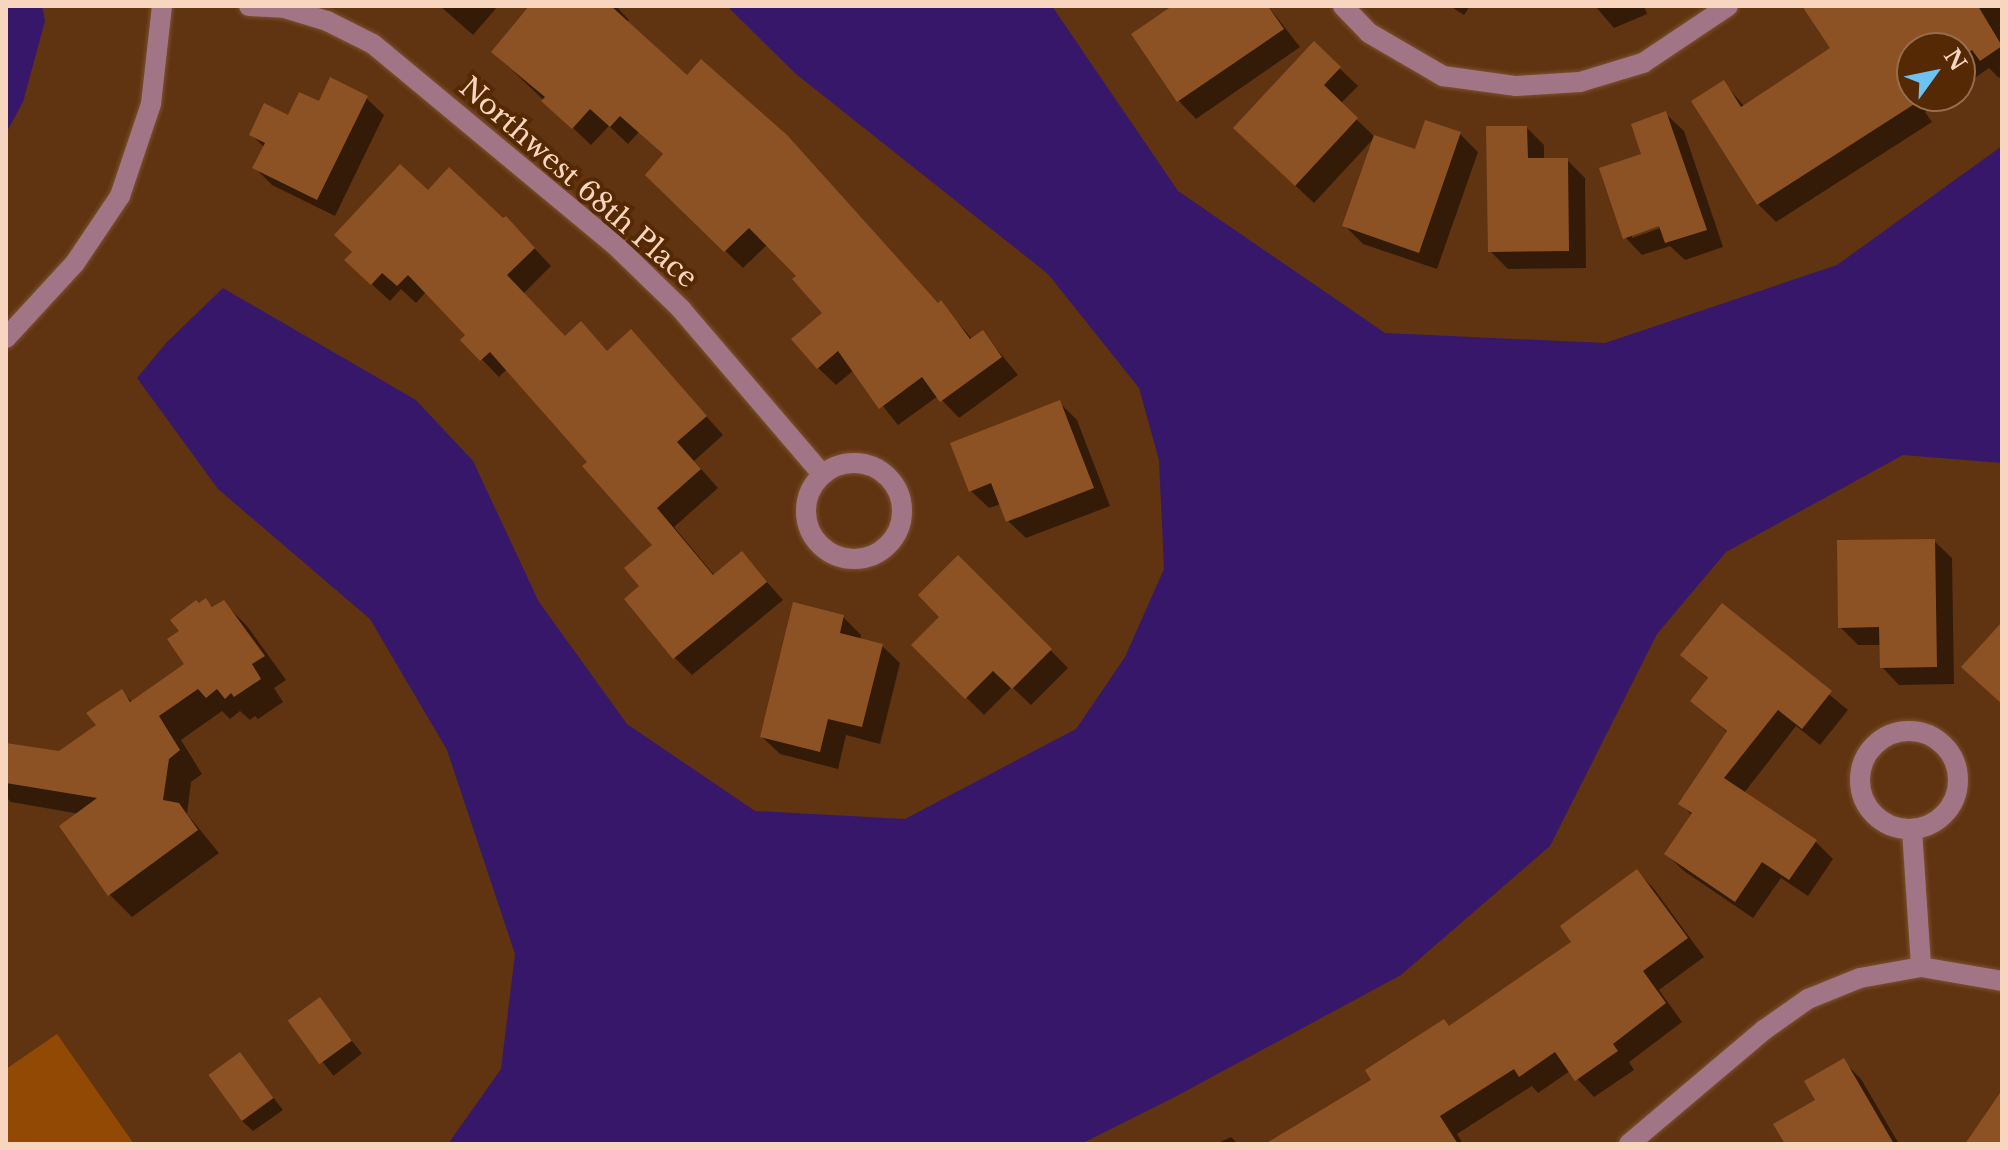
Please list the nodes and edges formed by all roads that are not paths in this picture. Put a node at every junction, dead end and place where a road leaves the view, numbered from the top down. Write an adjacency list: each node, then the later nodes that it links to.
1 (162, 6): 5 (street)
2 (249, 6): 6 (street, Northwest 68th Place)
3 (1343, 6): 4 (street)
4 (1728, 6)
5 (6, 338)
6 (822, 474): 6 (street)
7 (1912, 830): 7 (street); 8 (street)
8 (1921, 967): 9 (street); 10 (street)
9 (2002, 981)
10 (1629, 1144)

